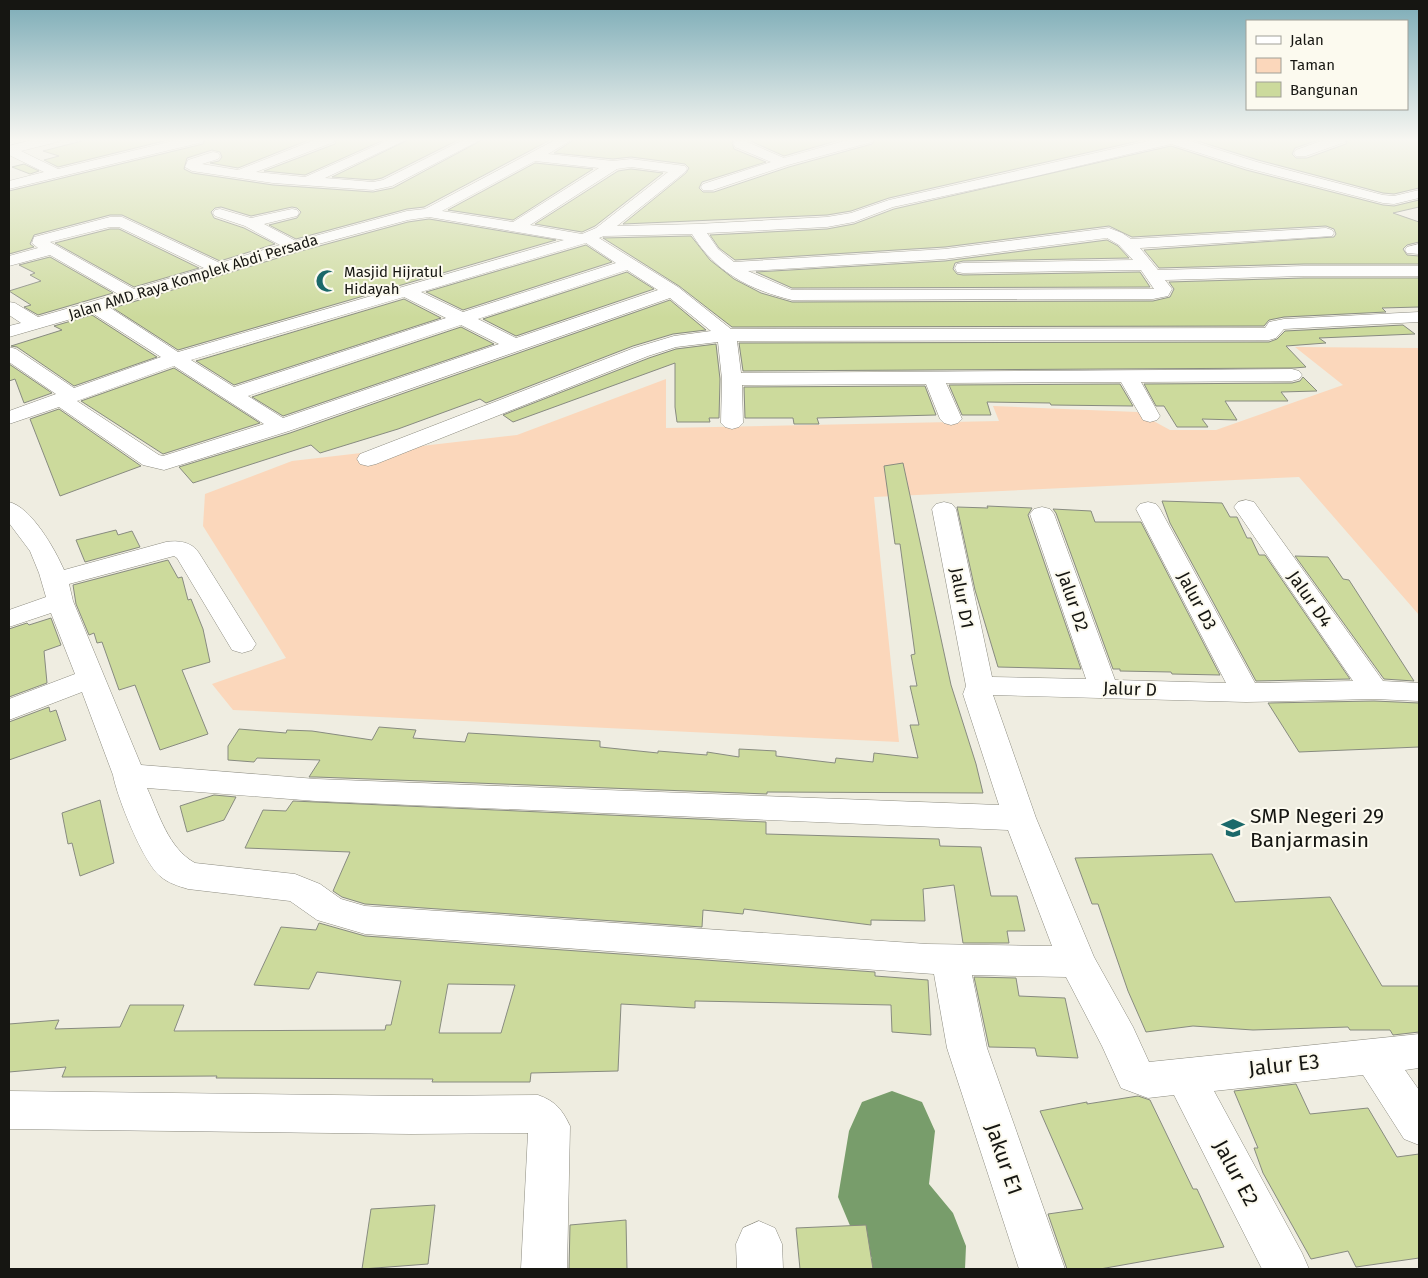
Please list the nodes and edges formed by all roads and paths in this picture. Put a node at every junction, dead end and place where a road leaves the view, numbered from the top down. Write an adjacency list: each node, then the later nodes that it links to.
1 (457, 199): 9 (street, Jalan AMD Raya Komplek Abdi Persada)
2 (560, 199): 11 (street)
3 (640, 199): 14 (street)
4 (914, 199): 12 (street)
5 (1382, 199): 6 (street)
6 (1400, 199)
7 (220, 213): 10 (street)
8 (292, 213): 10 (street)
9 (430, 213): 11 (street); 16 (street, Jalan AMD Raya Komplek Abdi Persada)
10 (250, 223): 16 (street)
11 (516, 227): 14 (street)
12 (697, 229): 14 (street); 21 (street)
13 (1326, 233): 15 (street)
14 (591, 235): 20 (street); 26 (street)
15 (1129, 244): 18 (street); 24 (street)
16 (294, 246): 22 (street, Jalan AMD Raya Komplek Abdi Persada)
17 (51, 250): 19 (street); 22 (street); 28 (street)
18 (945, 254): 21 (street); 23 (street)
19 (9, 261)
20 (629, 264): 27 (street); 33 (street)
21 (732, 267): 29 (street)
22 (217, 268): 28 (street, Jalan AMD Raya Komplek Abdi Persada)
23 (961, 268): 24 (street); 29 (street)
24 (1149, 270): 25 (street); 29 (street)
25 (1419, 271)
26 (404, 290): 33 (street); 40 (street)
27 (672, 291): 36 (street); 37 (street)
28 (133, 295): 31 (street, Jalan AMD Raya Komplek Abdi Persada)
29 (975, 295)
30 (9, 307): 34 (street)
31 (96, 307): 34 (street, Jalan AMD Raya Komplek Abdi Persada); 40 (street)
32 (1419, 316): 39 (street)
33 (463, 318): 37 (street); 45 (street)
34 (36, 324): 35 (street, Jalan AMD Raya Komplek Abdi Persada)
35 (9, 332)
36 (726, 335): 39 (street); 44 (street); 52 (street)
37 (515, 346): 51 (street)
38 (9, 353): 46 (street)
39 (831, 357): 43 (street); 44 (street)
40 (177, 358): 45 (street); 46 (street)
41 (1292, 375): 42 (street)
42 (1128, 377): 43 (street); 47 (street)
43 (934, 378): 49 (street)
44 (732, 380): 50 (street)
45 (232, 394): 51 (street)
46 (67, 398): 48 (street); 51 (street)
47 (1150, 416)
48 (9, 418)
49 (951, 419)
50 (732, 423)
51 (281, 426)
52 (368, 459)
53 (1246, 508): 64 (street, Jalur D4)
54 (9, 509): 58 (street)
55 (944, 509): 62 (street, Jalur D1)
56 (1148, 509): 65 (street, Jalur D3)
57 (1042, 514): 63 (street, Jalur D2)
58 (57, 591): 59 (street); 60 (street); 61 (street)
59 (9, 619)
60 (242, 644)
61 (90, 678): 67 (street); 68 (street)
62 (980, 686): 63 (street, Jalur D); 69 (street)
63 (1103, 688): 65 (street, Jalur D)
64 (1374, 690): 65 (street, Jalur D); 66 (street, Jalur D)
65 (1246, 692)
66 (1419, 692)
67 (9, 710)
68 (129, 775): 69 (street); 70 (street)
69 (1020, 818): 71 (street)
70 (950, 959): 71 (street); 78 (street, Jakur E1)
71 (1077, 962): 74 (street)
72 (1419, 1051): 73 (street, Jalur E3)
73 (1372, 1056): 74 (street, Jalur E3); 76 (street)
74 (1167, 1078): 79 (street, Jalur E2)
75 (9, 1110): 77 (street)
76 (1419, 1125)
77 (544, 1269)
78 (1042, 1269)
79 (1286, 1269)

